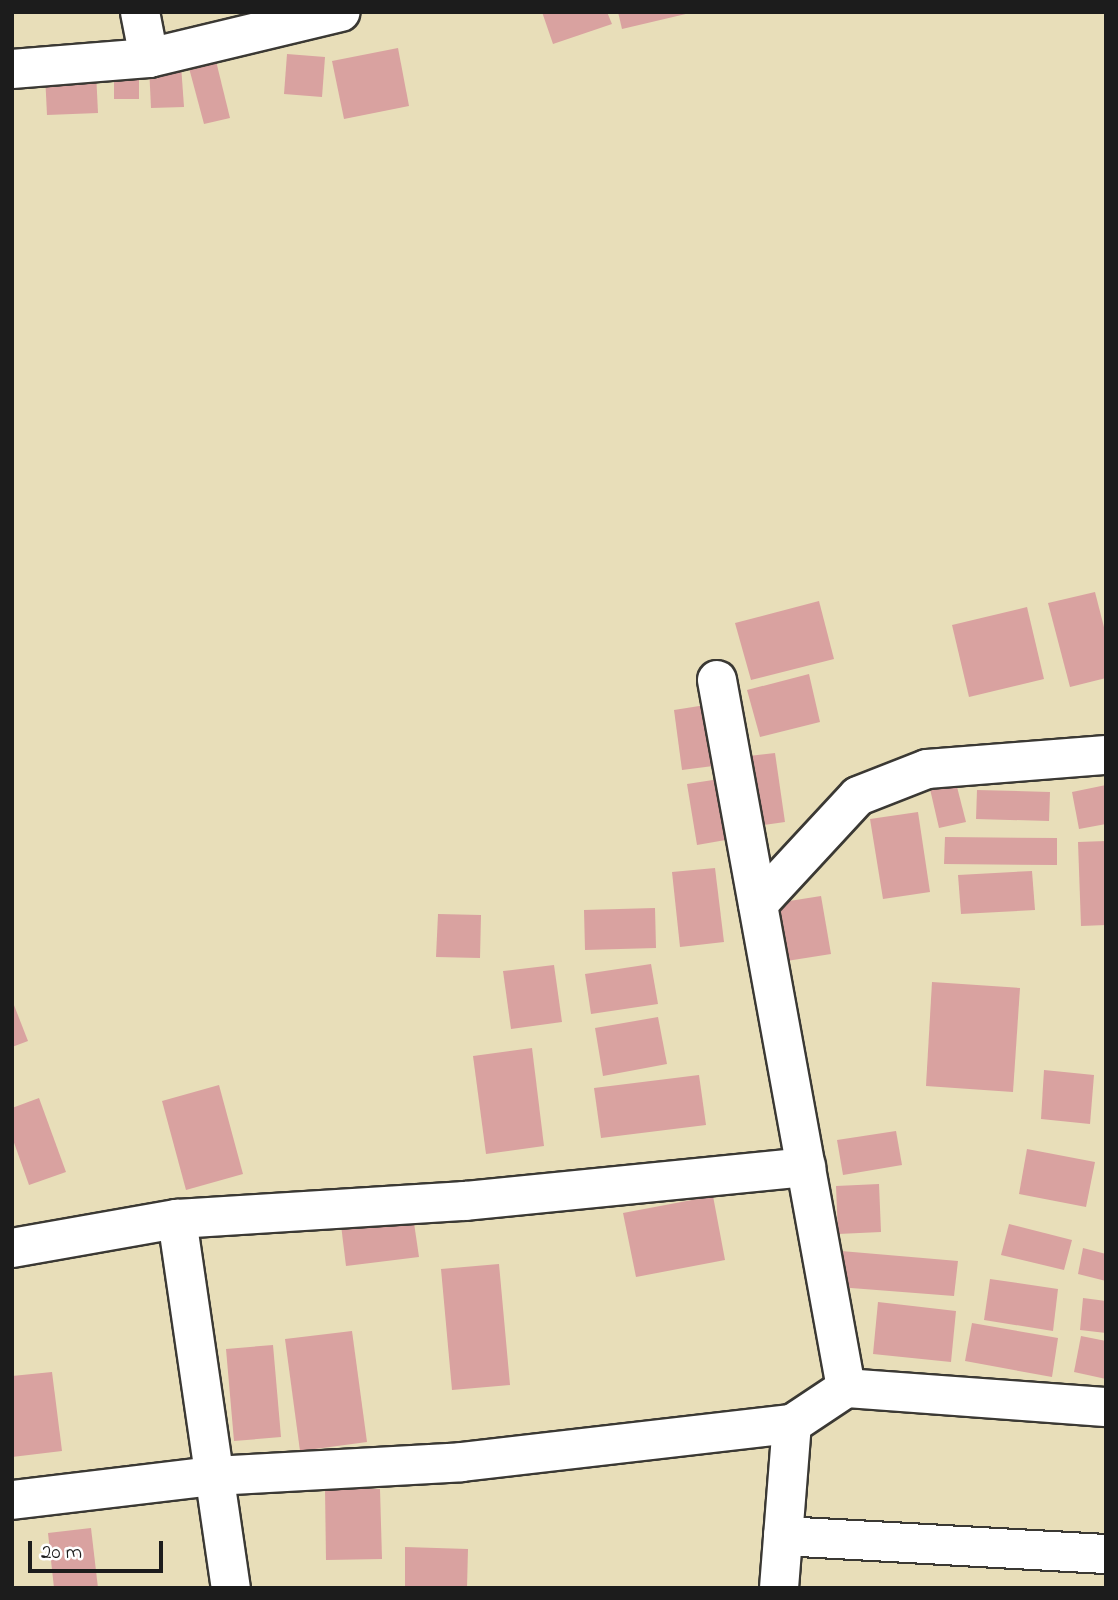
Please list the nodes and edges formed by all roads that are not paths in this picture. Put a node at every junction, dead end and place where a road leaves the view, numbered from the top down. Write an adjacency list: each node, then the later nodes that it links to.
1 (140, 12): 3 (street)
2 (341, 12): 3 (street)
3 (149, 58): 4 (street)
4 (12, 69)
5 (717, 680): 7 (street)
6 (1106, 755): 7 (street)
7 (758, 904): 8 (street)
8 (806, 1167): 9 (street); 11 (street)
9 (177, 1219): 10 (street); 14 (street)
10 (12, 1248)
11 (846, 1388): 12 (street); 13 (street)
12 (1106, 1407)
13 (792, 1424): 14 (street); 16 (street)
14 (214, 1476): 15 (street); 18 (street)
15 (12, 1500)
16 (783, 1536): 17 (street); 19 (street)
17 (1106, 1554)
18 (232, 1588)
19 (779, 1588)

